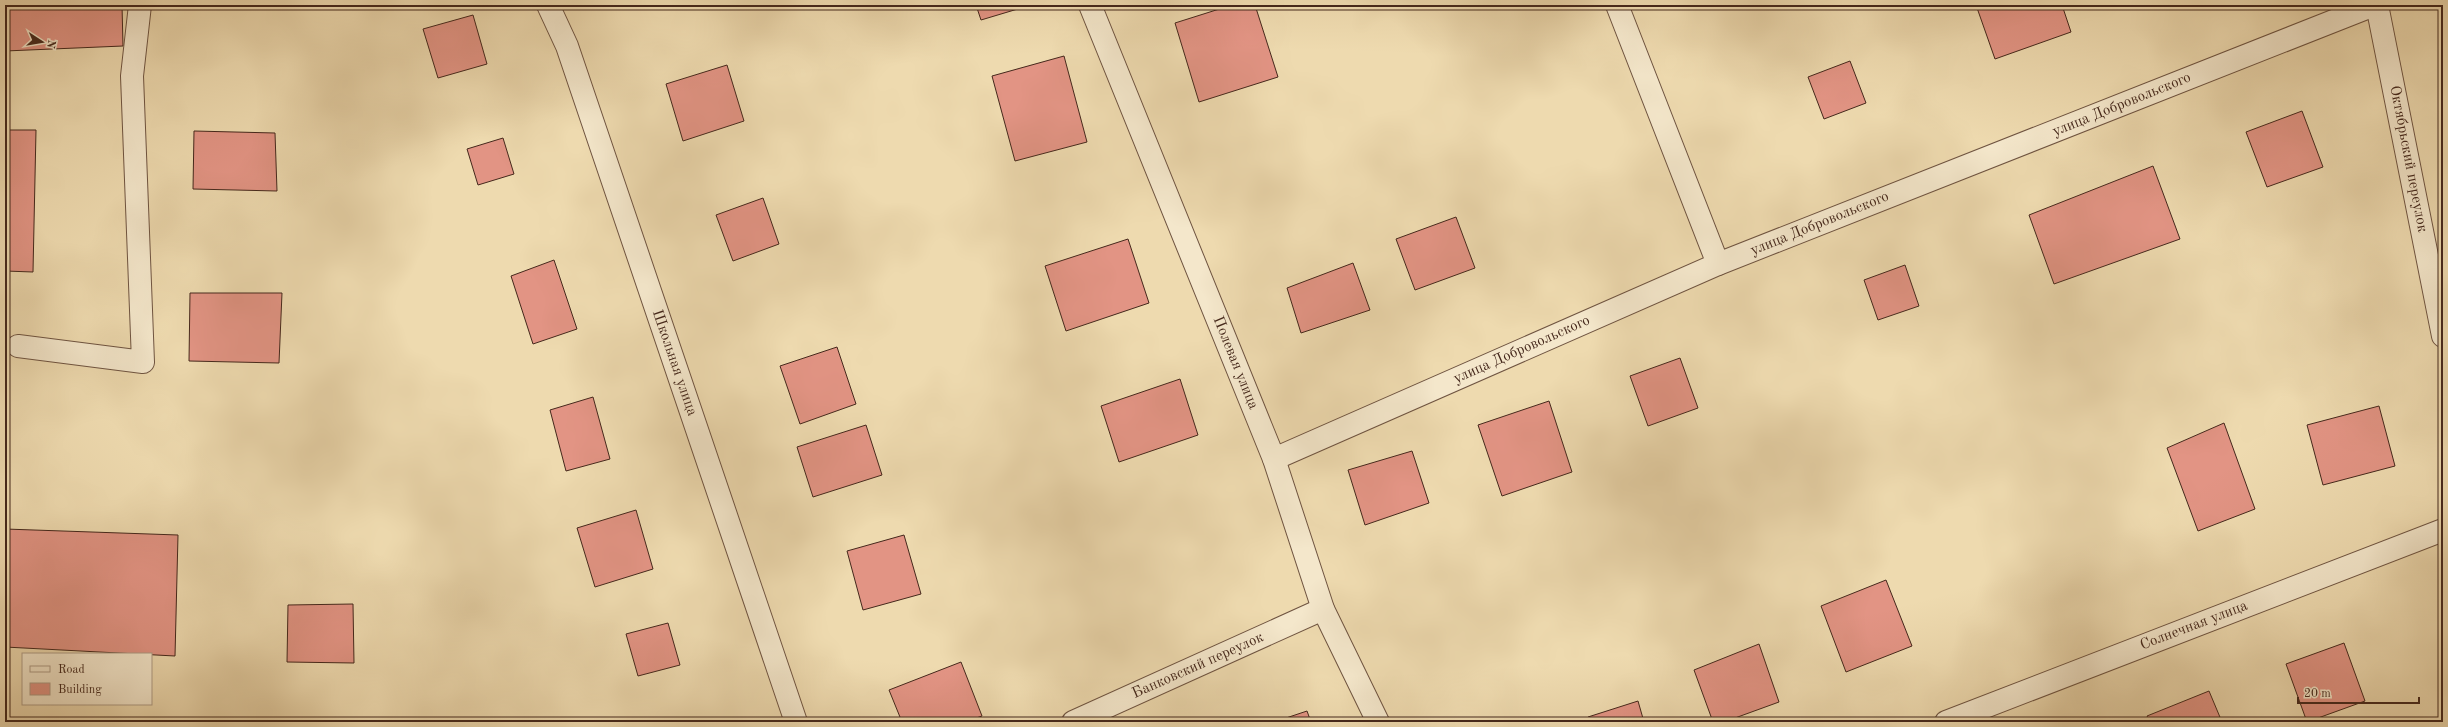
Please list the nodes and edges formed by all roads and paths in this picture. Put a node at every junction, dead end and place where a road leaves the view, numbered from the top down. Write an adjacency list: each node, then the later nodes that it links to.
1 (140, 5): 9 (street)
2 (548, 5): 13 (street, Школьная улица)
3 (1090, 5): 10 (street, Полевая улица)
4 (1617, 5): 7 (street)
5 (2374, 5): 7 (street, улица Добровольского)
6 (2378, 5): 8 (street, Октябрьский переулок)
7 (1718, 264): 10 (street, улица Добровольского)
8 (2443, 336)
9 (18, 346)
10 (1274, 459): 12 (street, Полевая улица)
11 (2443, 530): 16 (street, Солнечная улица)
12 (1323, 609): 14 (street, Банковский переулок); 15 (street, Полевая улица)
13 (796, 722)
14 (1074, 722)
15 (1378, 722)
16 (1946, 722)

